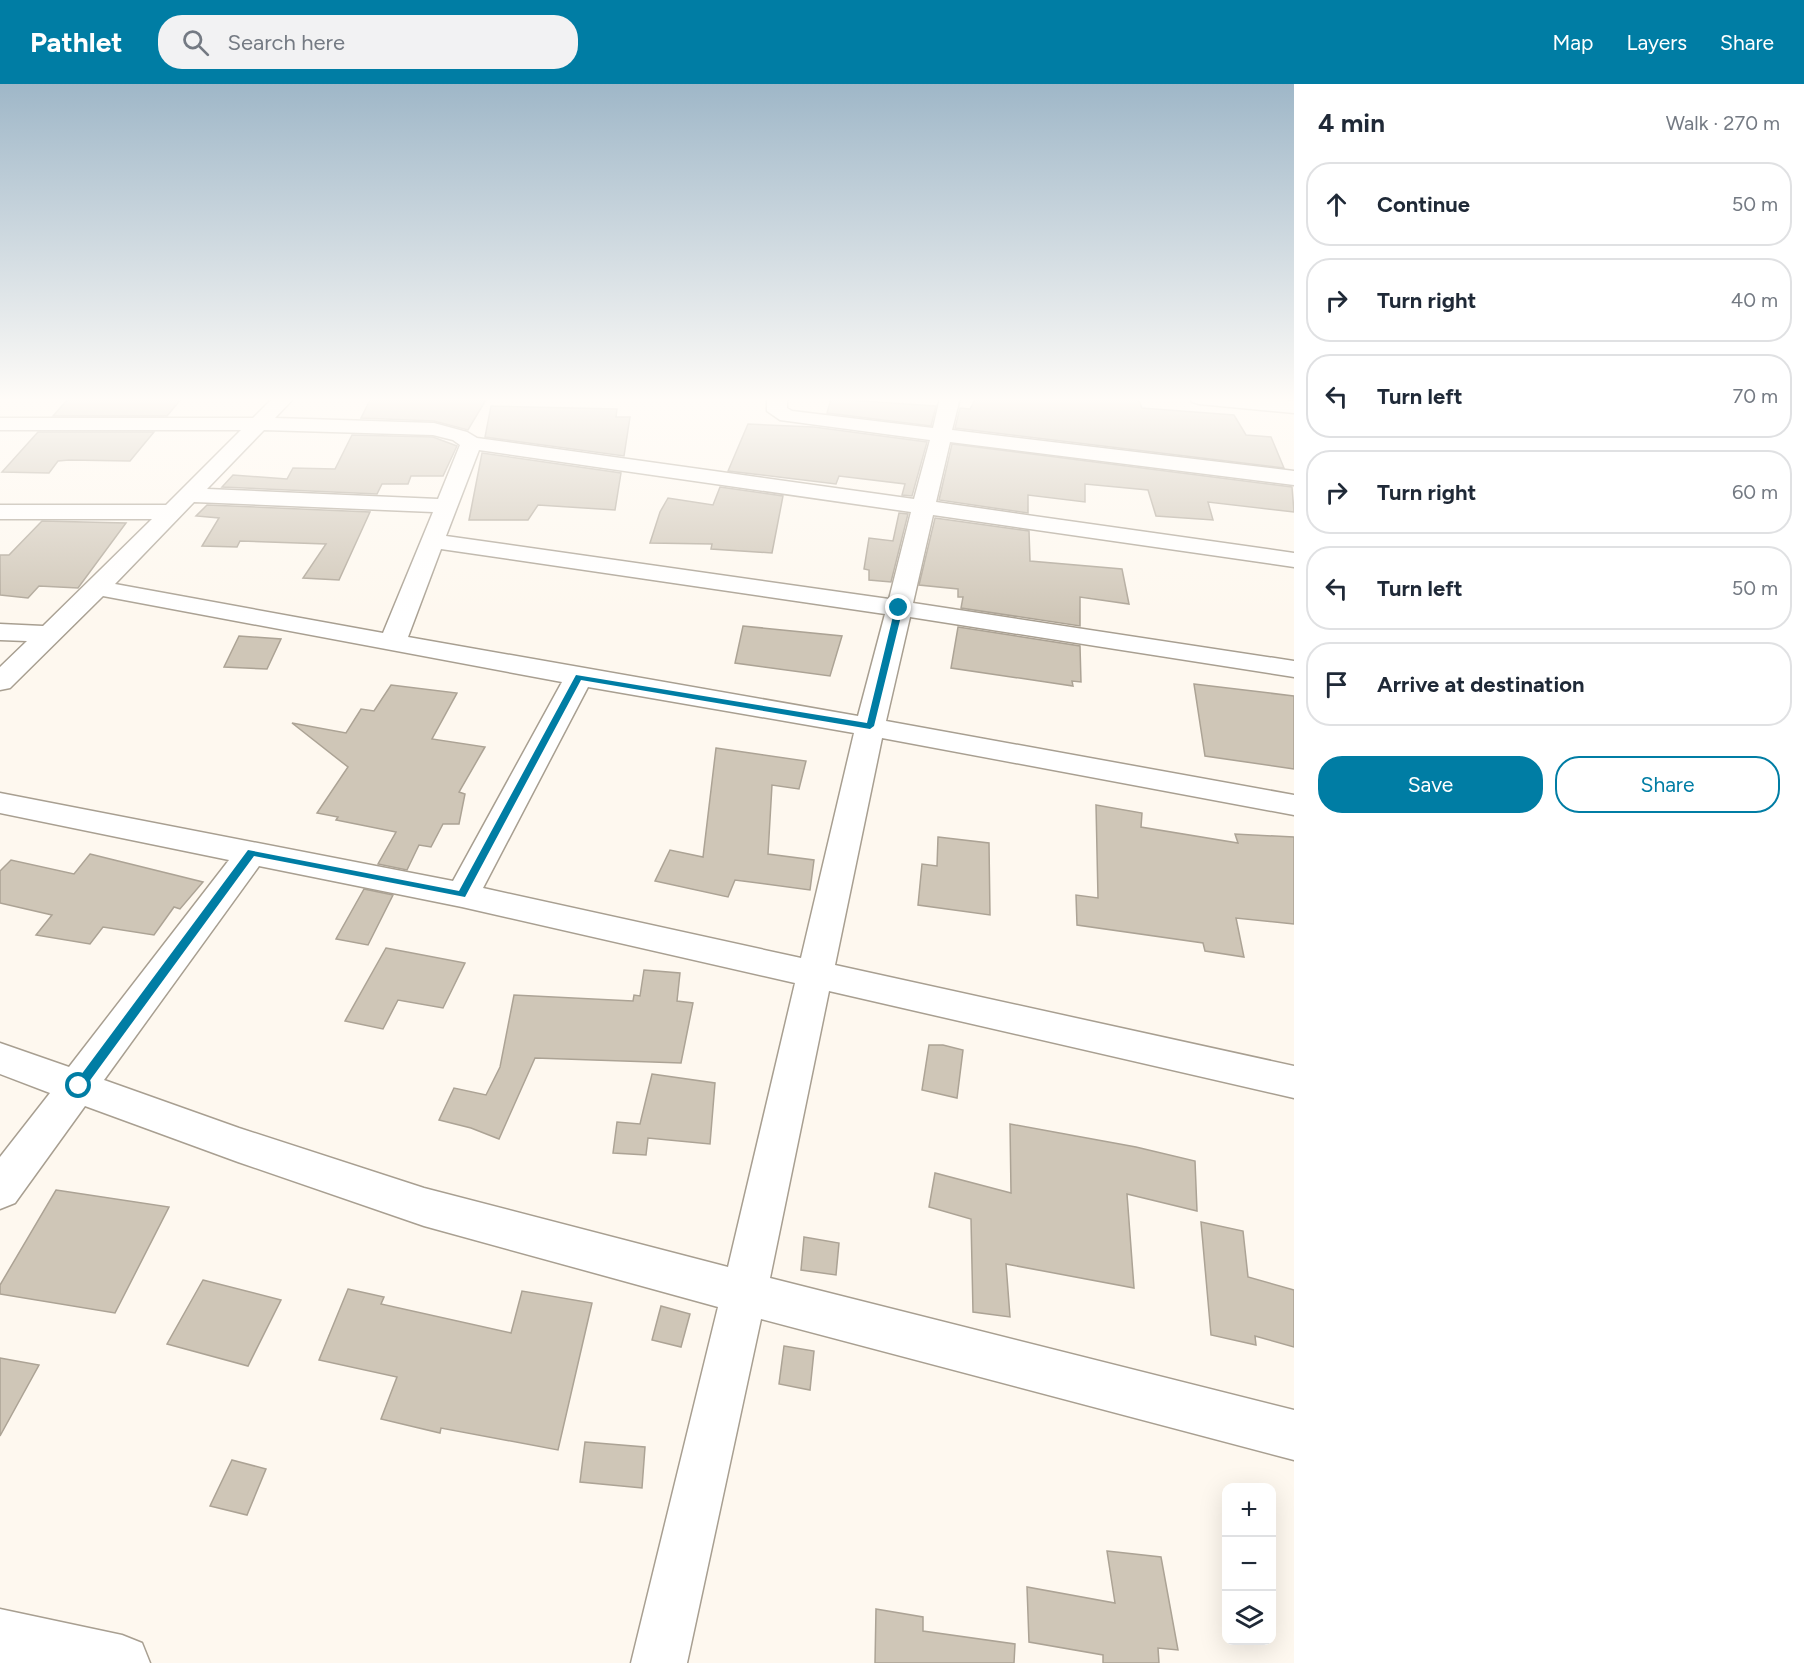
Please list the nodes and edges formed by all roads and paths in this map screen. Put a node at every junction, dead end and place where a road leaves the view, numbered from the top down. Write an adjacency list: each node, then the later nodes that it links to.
1 (211, 472): 7 (street)
2 (460, 472): 8 (street)
3 (674, 472): 9 (street)
4 (932, 472): 9 (street)
5 (1243, 472): 6 (street)
6 (1294, 478)
7 (188, 495): 8 (street); 11 (street)
8 (446, 506): 12 (street)
9 (923, 507): 13 (street); 15 (street)
10 (0, 512): 11 (street)
11 (170, 512): 14 (street)
12 (433, 541): 15 (street); 18 (street)
13 (1294, 560)
14 (97, 588): 17 (street); 18 (street)
15 (899, 608): 19 (street); 22 (street)
16 (0, 632): 17 (street)
17 (50, 634): 21 (street)
18 (393, 642): 20 (street)
19 (1294, 669)
20 (579, 677): 22 (street); 26 (street)
21 (0, 682)
22 (870, 726): 24 (street); 27 (street)
23 (0, 803): 25 (street)
24 (1294, 805)
25 (251, 853): 26 (street); 30 (street)
26 (462, 895): 27 (street)
27 (814, 974): 29 (street); 32 (street)
28 (0, 1058): 30 (street)
29 (1294, 1082)
30 (79, 1086): 31 (street); 32 (street)
31 (0, 1190)
32 (744, 1293): 33 (street); 36 (street)
33 (1294, 1435)
34 (0, 1636): 35 (street)
35 (123, 1663)
36 (659, 1663)

